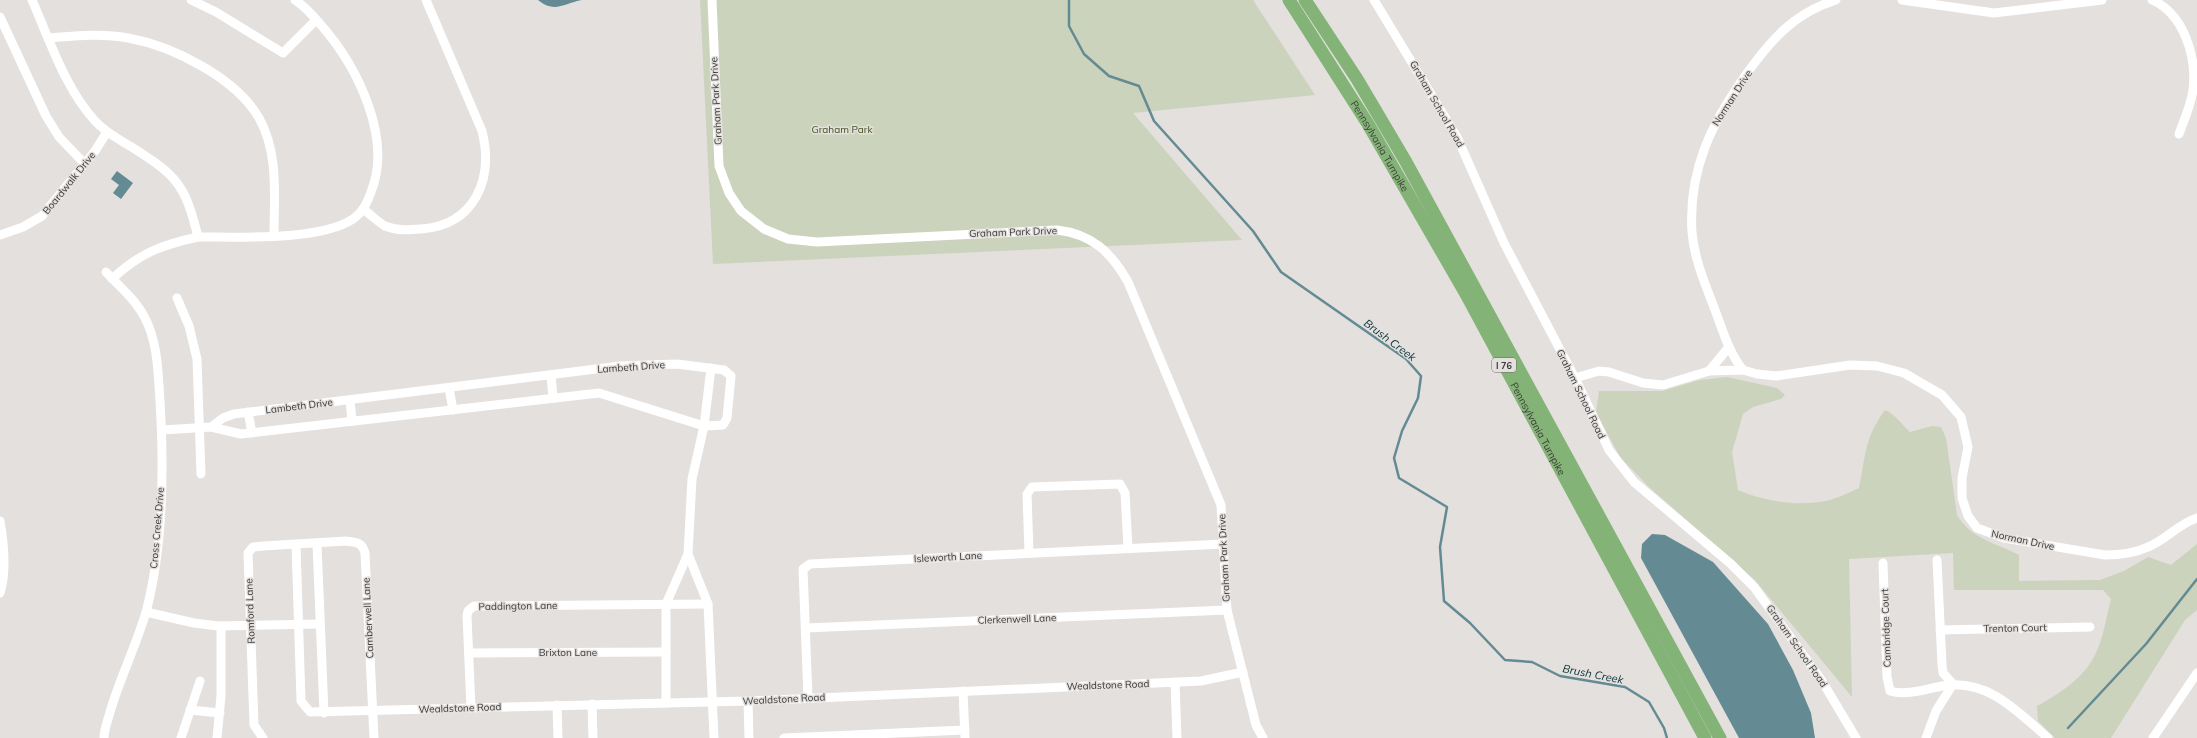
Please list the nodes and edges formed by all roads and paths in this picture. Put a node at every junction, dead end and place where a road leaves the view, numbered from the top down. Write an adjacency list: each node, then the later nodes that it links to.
1 (32, 0): 15 (street)
2 (191, 0): 14 (street)
3 (296, 0): 14 (street)
4 (426, 0): 19 (street)
5 (712, 0): 45 (street, Graham Park Drive)
6 (1289, 0): 96 (highway, Pennsylvania Turnpike / I 76)
7 (1305, 0): 97 (highway, Pennsylvania Turnpike / I 76)
8 (1374, 0): 29 (street, Graham School Road)
9 (1836, 0): 24 (street, Norman Drive)
10 (1902, 0): 11 (street)
11 (2102, 0)
12 (2153, 0): 17 (street)
13 (0, 17): 18 (street)
14 (316, 20): 19 (street)
15 (49, 38): 16 (street); 21 (street)
16 (107, 132): 18 (street, Boardwalk Drive); 22 (street)
17 (2179, 134)
18 (85, 164): 20 (street, Boardwalk Drive)
19 (364, 209): 21 (street)
20 (0, 235)
21 (274, 235): 22 (street)
22 (198, 237): 39 (street, Cross Creek Drive)
23 (177, 298): 38 (street)
24 (1729, 347): 26 (street, Norman Drive); 27 (street)
25 (712, 368): 28 (street, Lambeth Drive); 36 (street); 36 (street, Lambeth Drive)
26 (1743, 370): 27 (street, Norman Drive); 42 (street, Norman Drive)
27 (1709, 371): 29 (street, Norman Drive)
28 (551, 375): 30 (street, Lambeth Drive); 31 (street)
29 (1575, 378): 98 (street, Graham School Road)
30 (450, 388): 32 (street, Lambeth Drive); 33 (street)
31 (553, 398): 33 (street, Lambeth Drive); 36 (street, Lambeth Drive)
32 (350, 400): 34 (street, Lambeth Drive); 35 (street)
33 (453, 410): 35 (street, Lambeth Drive)
34 (248, 412): 37 (street, Lambeth Drive); 40 (street)
35 (352, 421): 40 (street, Lambeth Drive)
36 (704, 426): 49 (street)
37 (211, 427): 38 (street); 40 (street, Lambeth Drive)
38 (199, 428): 39 (street); 41 (street)
39 (162, 430): 56 (street, Cross Creek Drive)
40 (252, 433)
41 (201, 474)
42 (2197, 518)
43 (0, 521): 52 (street)
44 (317, 544): 46 (street, Romford Lane); 58 (street); 80 (street, Camberwell Lane)
45 (1224, 544): 47 (street, Isleworth Lane); 55 (street, Graham Park Drive)
46 (296, 546): 57 (street, Wealdstone Road); 59 (street, Romford Lane)
47 (1128, 548): 48 (street, Isleworth Lane); 48 (street)
48 (1029, 553): 62 (street, Isleworth Lane)
49 (688, 554): 53 (street); 54 (street)
50 (1937, 560): 63 (street)
51 (1884, 563): 70 (street, Cambridge Court)
52 (0, 593)
53 (666, 604): 54 (street); 64 (street); 65 (street, Paddington Lane)
54 (708, 604): 74 (street)
55 (1228, 610): 62 (street, Clerkenwell Lane); 66 (street, Graham Park Drive)
56 (146, 612): 60 (street); 84 (street, Cross Creek Drive)
57 (299, 623): 58 (street); 59 (street); 82 (street, Wealdstone Road)
58 (319, 624): 82 (street)
59 (250, 625): 60 (street); 87 (street, Romford Lane)
60 (221, 626): 81 (street)
61 (2090, 627): 63 (street, Trenton Court)
62 (806, 628): 72 (street, Isleworth Lane)
63 (1940, 630): 70 (street)
64 (666, 652): 65 (street, Brixton Lane); 75 (street)
65 (469, 653): 78 (street, Paddington Lane)
66 (1243, 672): 69 (street, Wealdstone Road); 95 (street, Graham Park Drive)
67 (2197, 673): 101 (street)
68 (200, 681): 79 (street)
69 (1175, 682): 71 (street, Wealdstone Road); 94 (street)
70 (1953, 684): 99 (street); 100 (street)
71 (963, 691): 72 (street, Wealdstone Road); 83 (street)
72 (808, 698): 73 (street, Wealdstone Road)
73 (748, 701): 74 (street, Wealdstone Road); 92 (street)
74 (712, 702): 75 (street, Wealdstone Road); 91 (street)
75 (666, 703): 76 (street, Wealdstone Road)
76 (592, 704): 77 (street, Wealdstone Road); 90 (street)
77 (557, 705): 78 (street, Wealdstone Road); 89 (street)
78 (472, 708): 80 (street, Wealdstone Road)
79 (190, 710): 81 (street); 85 (street)
80 (373, 711): 82 (street, Wealdstone Road); 88 (street, Camberwell Lane)
81 (220, 713): 86 (street)
82 (324, 713)
83 (965, 734): 93 (street)
84 (104, 738)
85 (182, 738)
86 (217, 738)
87 (263, 738)
88 (374, 738)
89 (558, 738)
90 (593, 738)
91 (714, 738)
92 (749, 738)
93 (784, 738)
94 (1177, 738)
95 (1263, 738)
96 (1705, 738)
97 (1720, 738)
98 (1856, 738)
99 (1926, 738)
100 (2048, 738)
101 (2153, 738)

